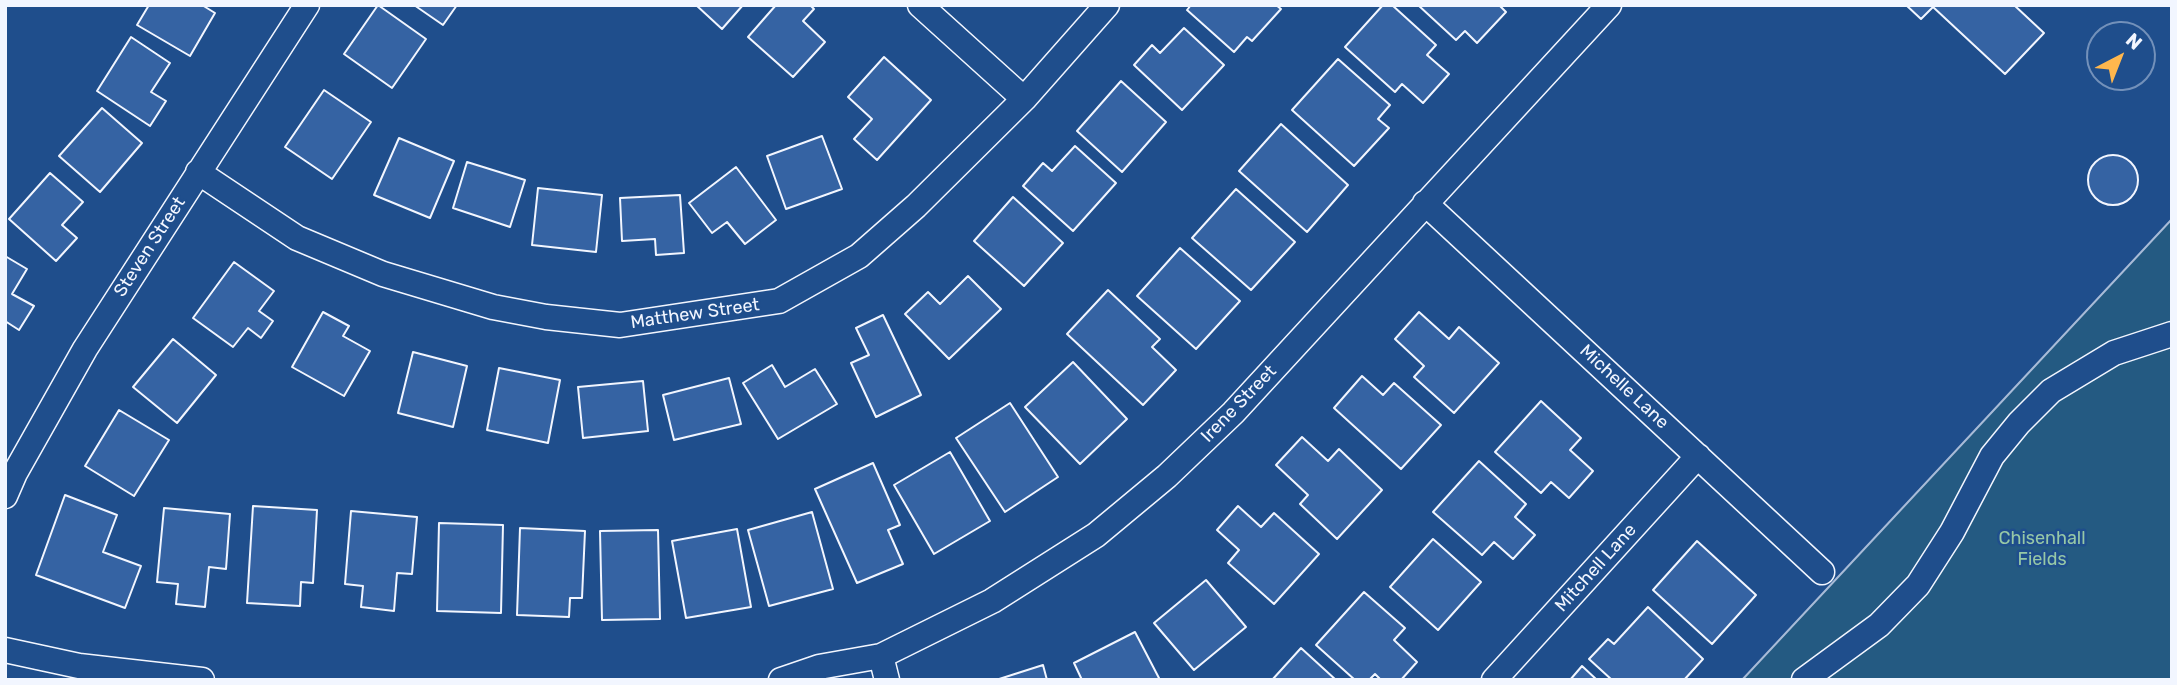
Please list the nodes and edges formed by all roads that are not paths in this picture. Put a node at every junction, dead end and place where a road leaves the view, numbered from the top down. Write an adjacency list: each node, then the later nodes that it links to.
1 (307, 5): 6 (street, Steven Street)
2 (920, 5): 5 (street)
3 (1107, 5): 5 (street, Matthew Street)
4 (1609, 5): 7 (street, Irene Street)
5 (1024, 99): 6 (street, Matthew Street)
6 (198, 172): 10 (street, Steven Street)
7 (1425, 203): 9 (street, Michelle Lane); 13 (street, Irene Street)
8 (2172, 334): 18 (street)
9 (1698, 456): 11 (street, Michelle Lane); 17 (street, Mitchell Lane)
10 (5, 496)
11 (1822, 572)
12 (5, 650): 14 (street)
13 (881, 656): 15 (street, Irene Street); 16 (street)
14 (202, 680)
15 (781, 680)
16 (887, 680)
17 (1494, 680)
18 (1804, 680)

